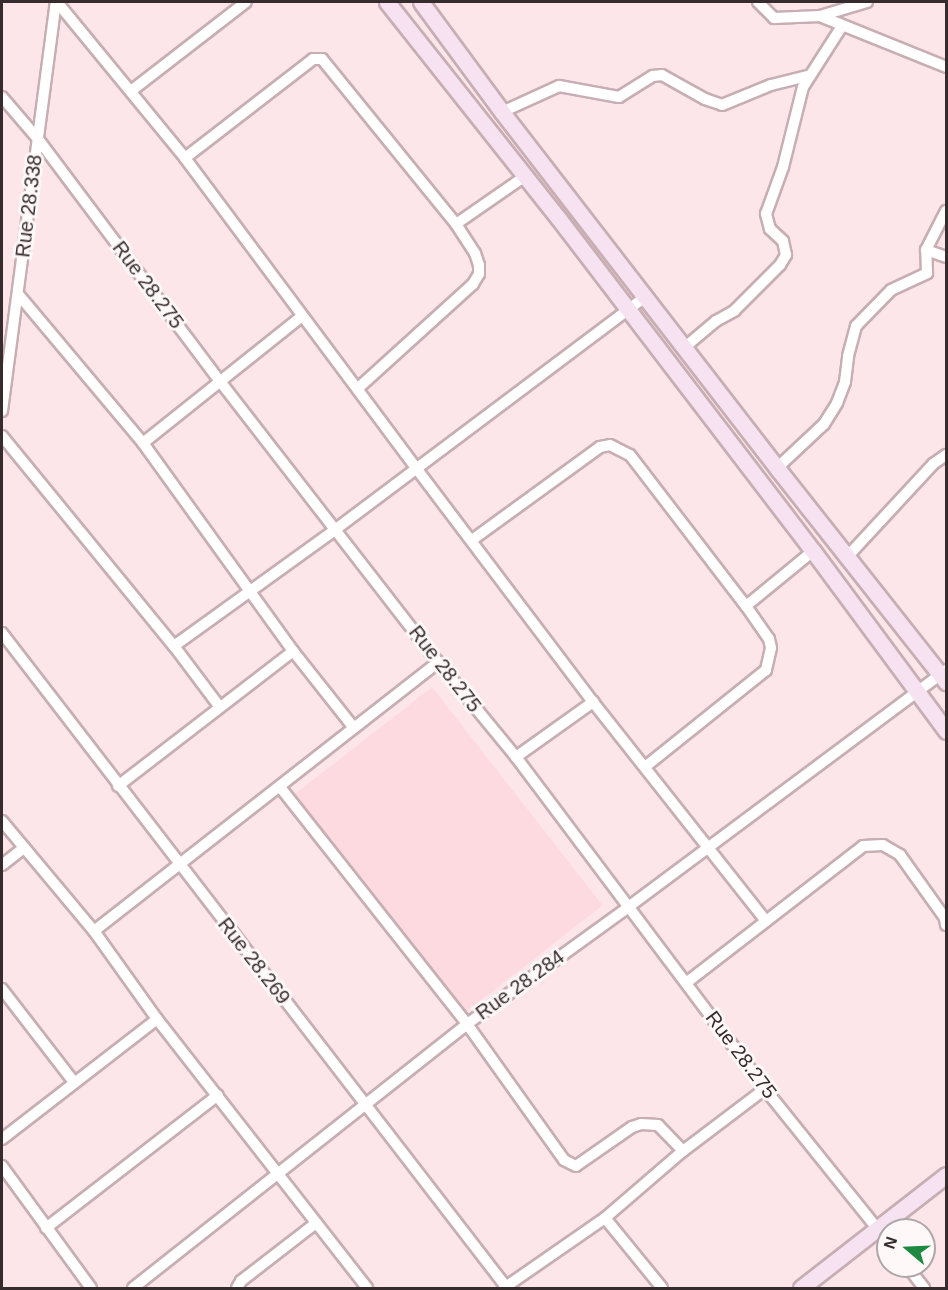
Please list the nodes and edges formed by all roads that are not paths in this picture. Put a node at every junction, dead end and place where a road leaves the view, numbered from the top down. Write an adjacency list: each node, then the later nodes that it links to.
1 (56, 2): 13 (street); 16 (street, Rue 28.338)
2 (246, 2): 7 (street)
3 (387, 2): 18 (main road)
4 (420, 2): 15 (main road)
5 (758, 2): 8 (street)
6 (867, 2): 9 (street)
7 (233, 5): 13 (street)
8 (768, 6): 9 (street)
9 (820, 16): 10 (street)
10 (842, 26): 11 (street); 12 (street)
11 (946, 67)
12 (808, 76): 15 (street); 27 (street)
13 (131, 91): 17 (street)
14 (2, 97): 16 (street, Rue 28.275)
15 (502, 112): 24 (main road)
16 (38, 139): 23 (street, Rue 28.338); 28 (street, Rue 28.275)
17 (185, 158): 20 (street); 26 (street)
18 (524, 177): 20 (street); 25 (main road)
19 (946, 211): 21 (street)
20 (456, 224): 29 (street)
21 (926, 250): 22 (street); 35 (street)
22 (946, 257)
23 (18, 294): 30 (street, Rue 28.338); 32 (street)
24 (646, 296): 25 (street); 27 (main road)
25 (627, 311): 34 (street); 38 (main road)
26 (302, 316): 28 (street); 29 (street)
27 (685, 347): 35 (main road)
28 (219, 380): 32 (street); 36 (street, Rue 28.275)
29 (357, 389): 34 (street)
30 (2, 411)
31 (2, 436): 43 (street)
32 (143, 443): 40 (street)
33 (946, 455): 39 (street)
34 (416, 468): 36 (street); 37 (street)
35 (777, 468): 39 (main road)
36 (336, 529): 40 (street); 45 (street, Rue 28.275)
37 (472, 540): 41 (street); 48 (street)
38 (813, 550): 41 (street); 47 (main road)
39 (847, 557): 46 (main road)
40 (250, 590): 43 (street); 44 (street)
41 (746, 606): 53 (street)
42 (2, 633): 54 (street, Rue 28.269)
43 (174, 646): 49 (street)
44 (293, 651): 49 (street); 50 (street)
45 (438, 662): 50 (street); 52 (street, Rue 28.275)
46 (945, 676): 47 (street, Rue 28.284)
47 (915, 693): 51 (main road); 58 (street, Rue 28.284)
48 (593, 702): 52 (street); 53 (street)
49 (219, 706): 54 (street)
50 (354, 728): 55 (street)
51 (946, 732)
52 (516, 757): 61 (street, Rue 28.275)
53 (645, 767): 58 (street)
54 (118, 786): 60 (street, Rue 28.269)
55 (280, 787): 60 (street); 68 (street)
56 (2, 820): 57 (street)
57 (24, 848): 59 (street); 64 (street)
58 (708, 848): 61 (street, Rue 28.284); 63 (street)
59 (2, 865)
60 (179, 865): 64 (street); 72 (street, Rue 28.269)
61 (627, 908): 65 (street, Rue 28.275); 68 (street, Rue 28.284)
62 (946, 920): 63 (street)
63 (766, 921): 65 (street)
64 (94, 931): 67 (street)
65 (687, 983): 70 (street, Rue 28.275)
66 (2, 989): 69 (street)
67 (157, 1019): 69 (street); 71 (street)
68 (467, 1024): 72 (street, Rue 28.284); 74 (street)
69 (74, 1082): 73 (street)
70 (765, 1089): 74 (street); 82 (street, Rue 28.275)
71 (218, 1095): 76 (street); 81 (street)
72 (364, 1103): 76 (street, Rue 28.284); 88 (street, Rue 28.269)
73 (2, 1138)
74 (683, 1150): 78 (street)
75 (2, 1166): 81 (street)
76 (278, 1172): 80 (street); 85 (street, Rue 28.284)
77 (946, 1175): 79 (main road)
78 (605, 1218): 88 (street); 89 (street)
79 (890, 1218)
80 (316, 1223): 86 (street); 87 (street)
81 (46, 1227): 84 (street)
82 (876, 1227)
83 (876, 1229): 90 (main road)
84 (91, 1288)
85 (133, 1288)
86 (237, 1288)
87 (367, 1288)
88 (506, 1288)
89 (662, 1288)
90 (801, 1288)

